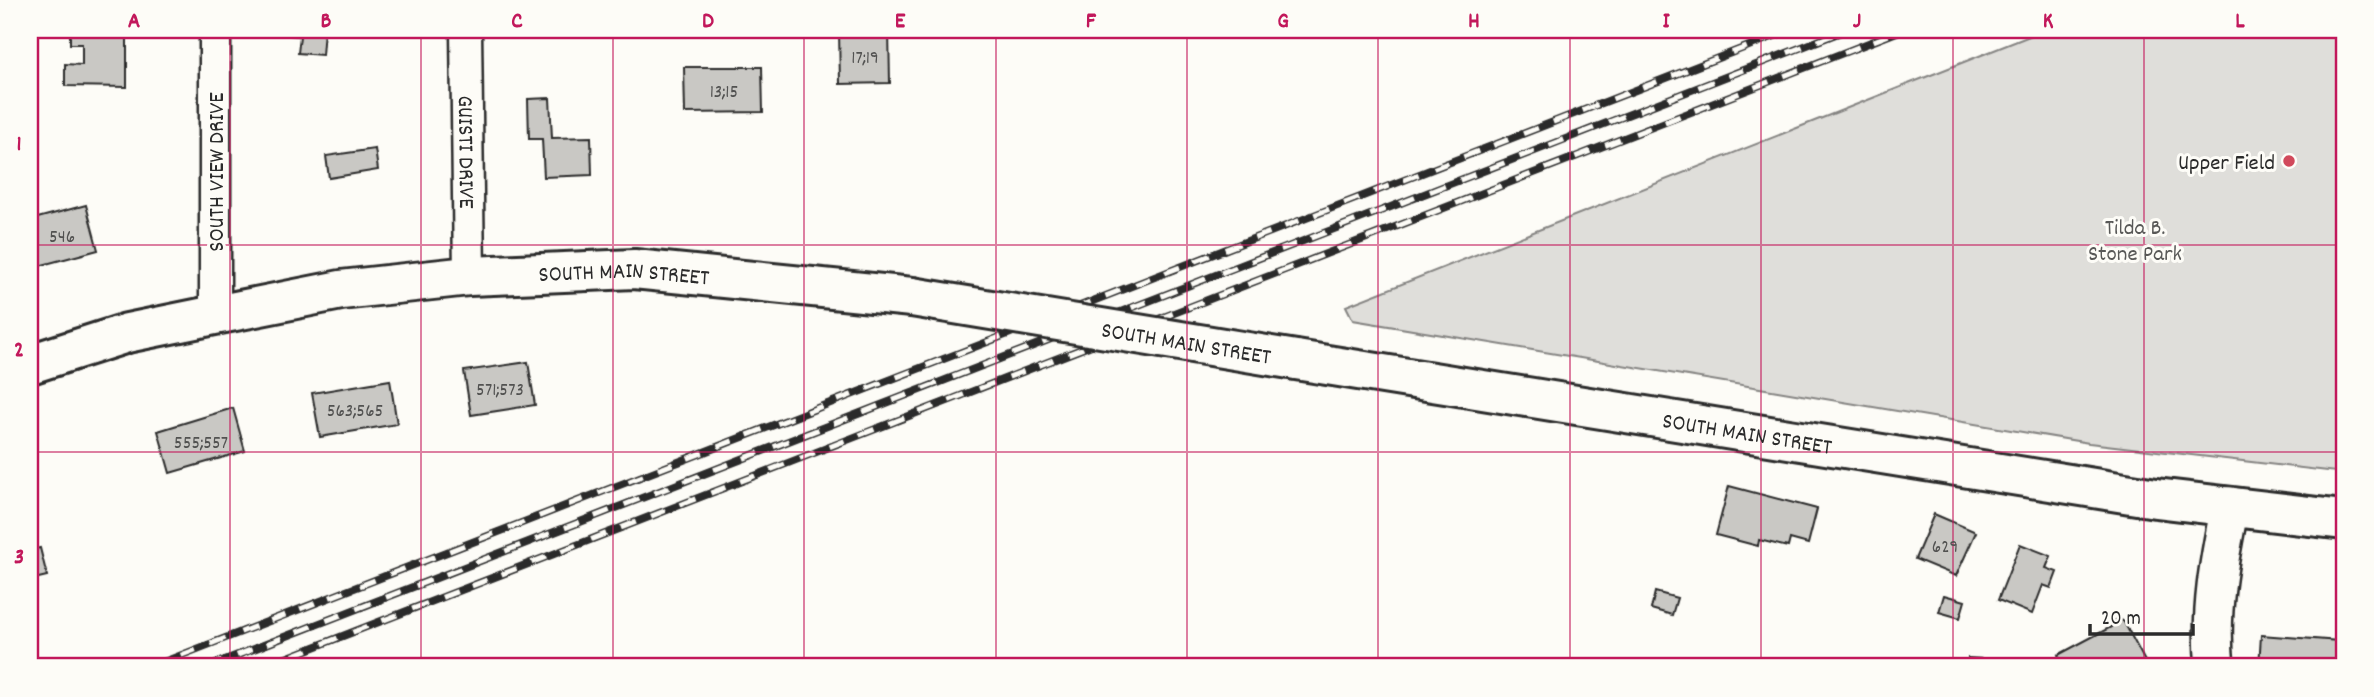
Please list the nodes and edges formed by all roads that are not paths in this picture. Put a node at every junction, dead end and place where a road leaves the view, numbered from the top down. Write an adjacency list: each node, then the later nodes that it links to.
1 (215, 30): 4 (street, SOUTH VIEW DRIVE)
2 (466, 30): 3 (street, GUISTI DRIVE)
3 (470, 276): 4 (main road, SOUTH MAIN STREET); 6 (main road, SOUTH MAIN STREET, bridge)
4 (215, 315): 5 (main road, SOUTH MAIN STREET)
5 (30, 364)
6 (2230, 506): 7 (main road, SOUTH MAIN STREET); 8 (street)
7 (2344, 520)
8 (2215, 667)

